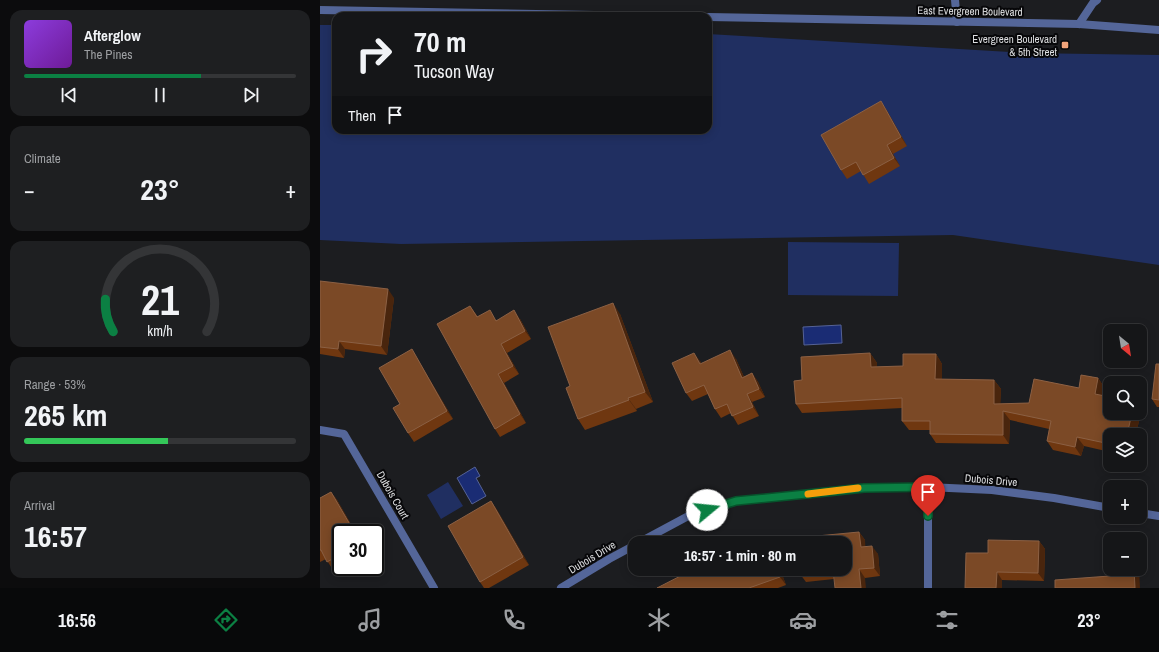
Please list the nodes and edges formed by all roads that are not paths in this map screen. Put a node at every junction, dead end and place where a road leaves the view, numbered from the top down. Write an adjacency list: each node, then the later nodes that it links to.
1 (955, 0): 6 (street)
2 (1097, 0): 7 (street)
3 (320, 10): 4 (street)
4 (431, 12)
5 (712, 17): 6 (street, East Evergreen Boulevard)
6 (957, 22): 7 (street, East Evergreen Boulevard)
7 (1079, 24): 8 (street, East Evergreen Boulevard)
8 (1159, 30)
9 (320, 430): 16 (street, Dubois Court)
10 (928, 487): 11 (street, Dubois Drive); 14 (street, Dubois Drive); 18 (street)
11 (1103, 507)
12 (1147, 514): 13 (street)
13 (1159, 516)
14 (651, 536)
15 (628, 549): 17 (street, Dubois Drive)
16 (434, 588)
17 (561, 588)
18 (928, 588)

